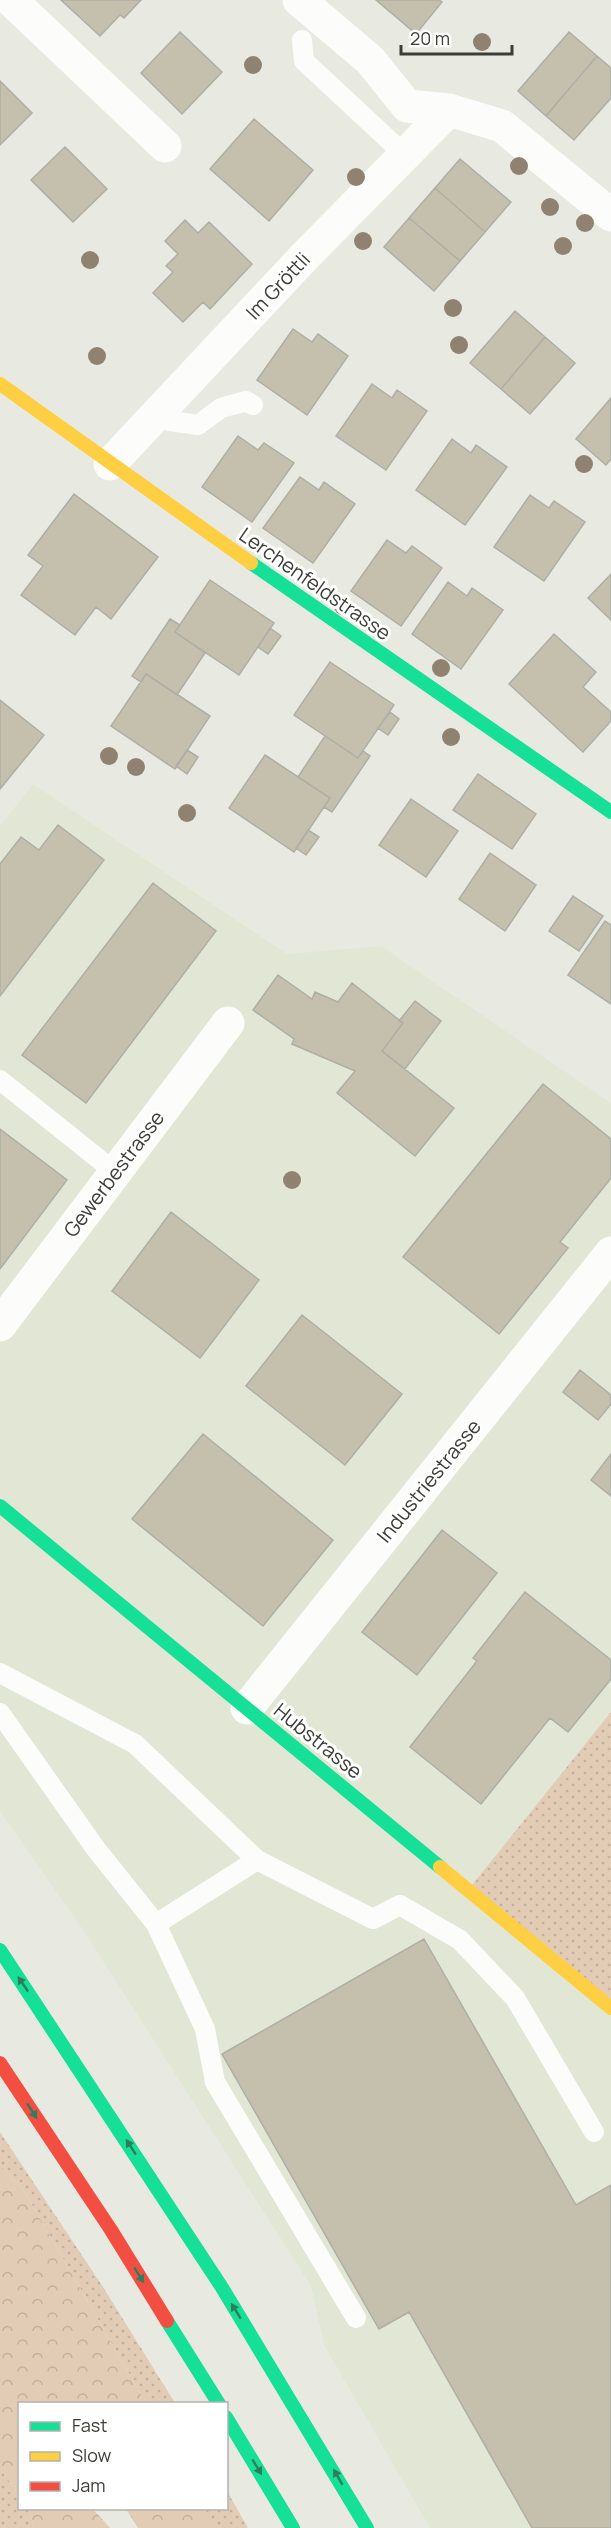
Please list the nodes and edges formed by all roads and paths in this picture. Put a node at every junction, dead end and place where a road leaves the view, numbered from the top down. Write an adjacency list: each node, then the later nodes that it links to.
1 (11, 0): 5 (street)
2 (299, 0): 4 (street)
3 (302, 40): 6 (lane)
4 (449, 110): 6 (street, Im Gröttli); 7 (street)
5 (165, 146)
6 (405, 155): 10 (street, Im Gröttli)
7 (611, 214)
8 (0, 384): 11 (main road, Lerchenfeldstrasse)
9 (253, 405): 10 (lane)
10 (159, 411): 11 (street, Im Gröttli)
11 (110, 464): 12 (main road, Lerchenfeldstrasse)
12 (611, 812)
13 (228, 1023): 15 (street, Gewerbestrasse)
14 (0, 1080): 15 (lane)
15 (116, 1172): 17 (street, Gewerbestrasse)
16 (611, 1253): 20 (street, Industriestrasse)
17 (0, 1325)
18 (0, 1506): 20 (main road, Hubstrasse)
19 (0, 1673): 22 (lane)
20 (247, 1708): 25 (main road, Hubstrasse)
21 (0, 1713): 23 (lane)
22 (256, 1860): 23 (lane); 27 (lane)
23 (156, 1924): 28 (lane)
24 (0, 1950): 32 (main road, one-way to 24)
25 (611, 2008)
26 (0, 2063): 29 (main road, one-way to 29)
27 (594, 2132)
28 (356, 2318)
29 (218, 2402)
30 (228, 2419): 31 (main road, one-way to 31)
31 (293, 2528)
32 (368, 2528)

